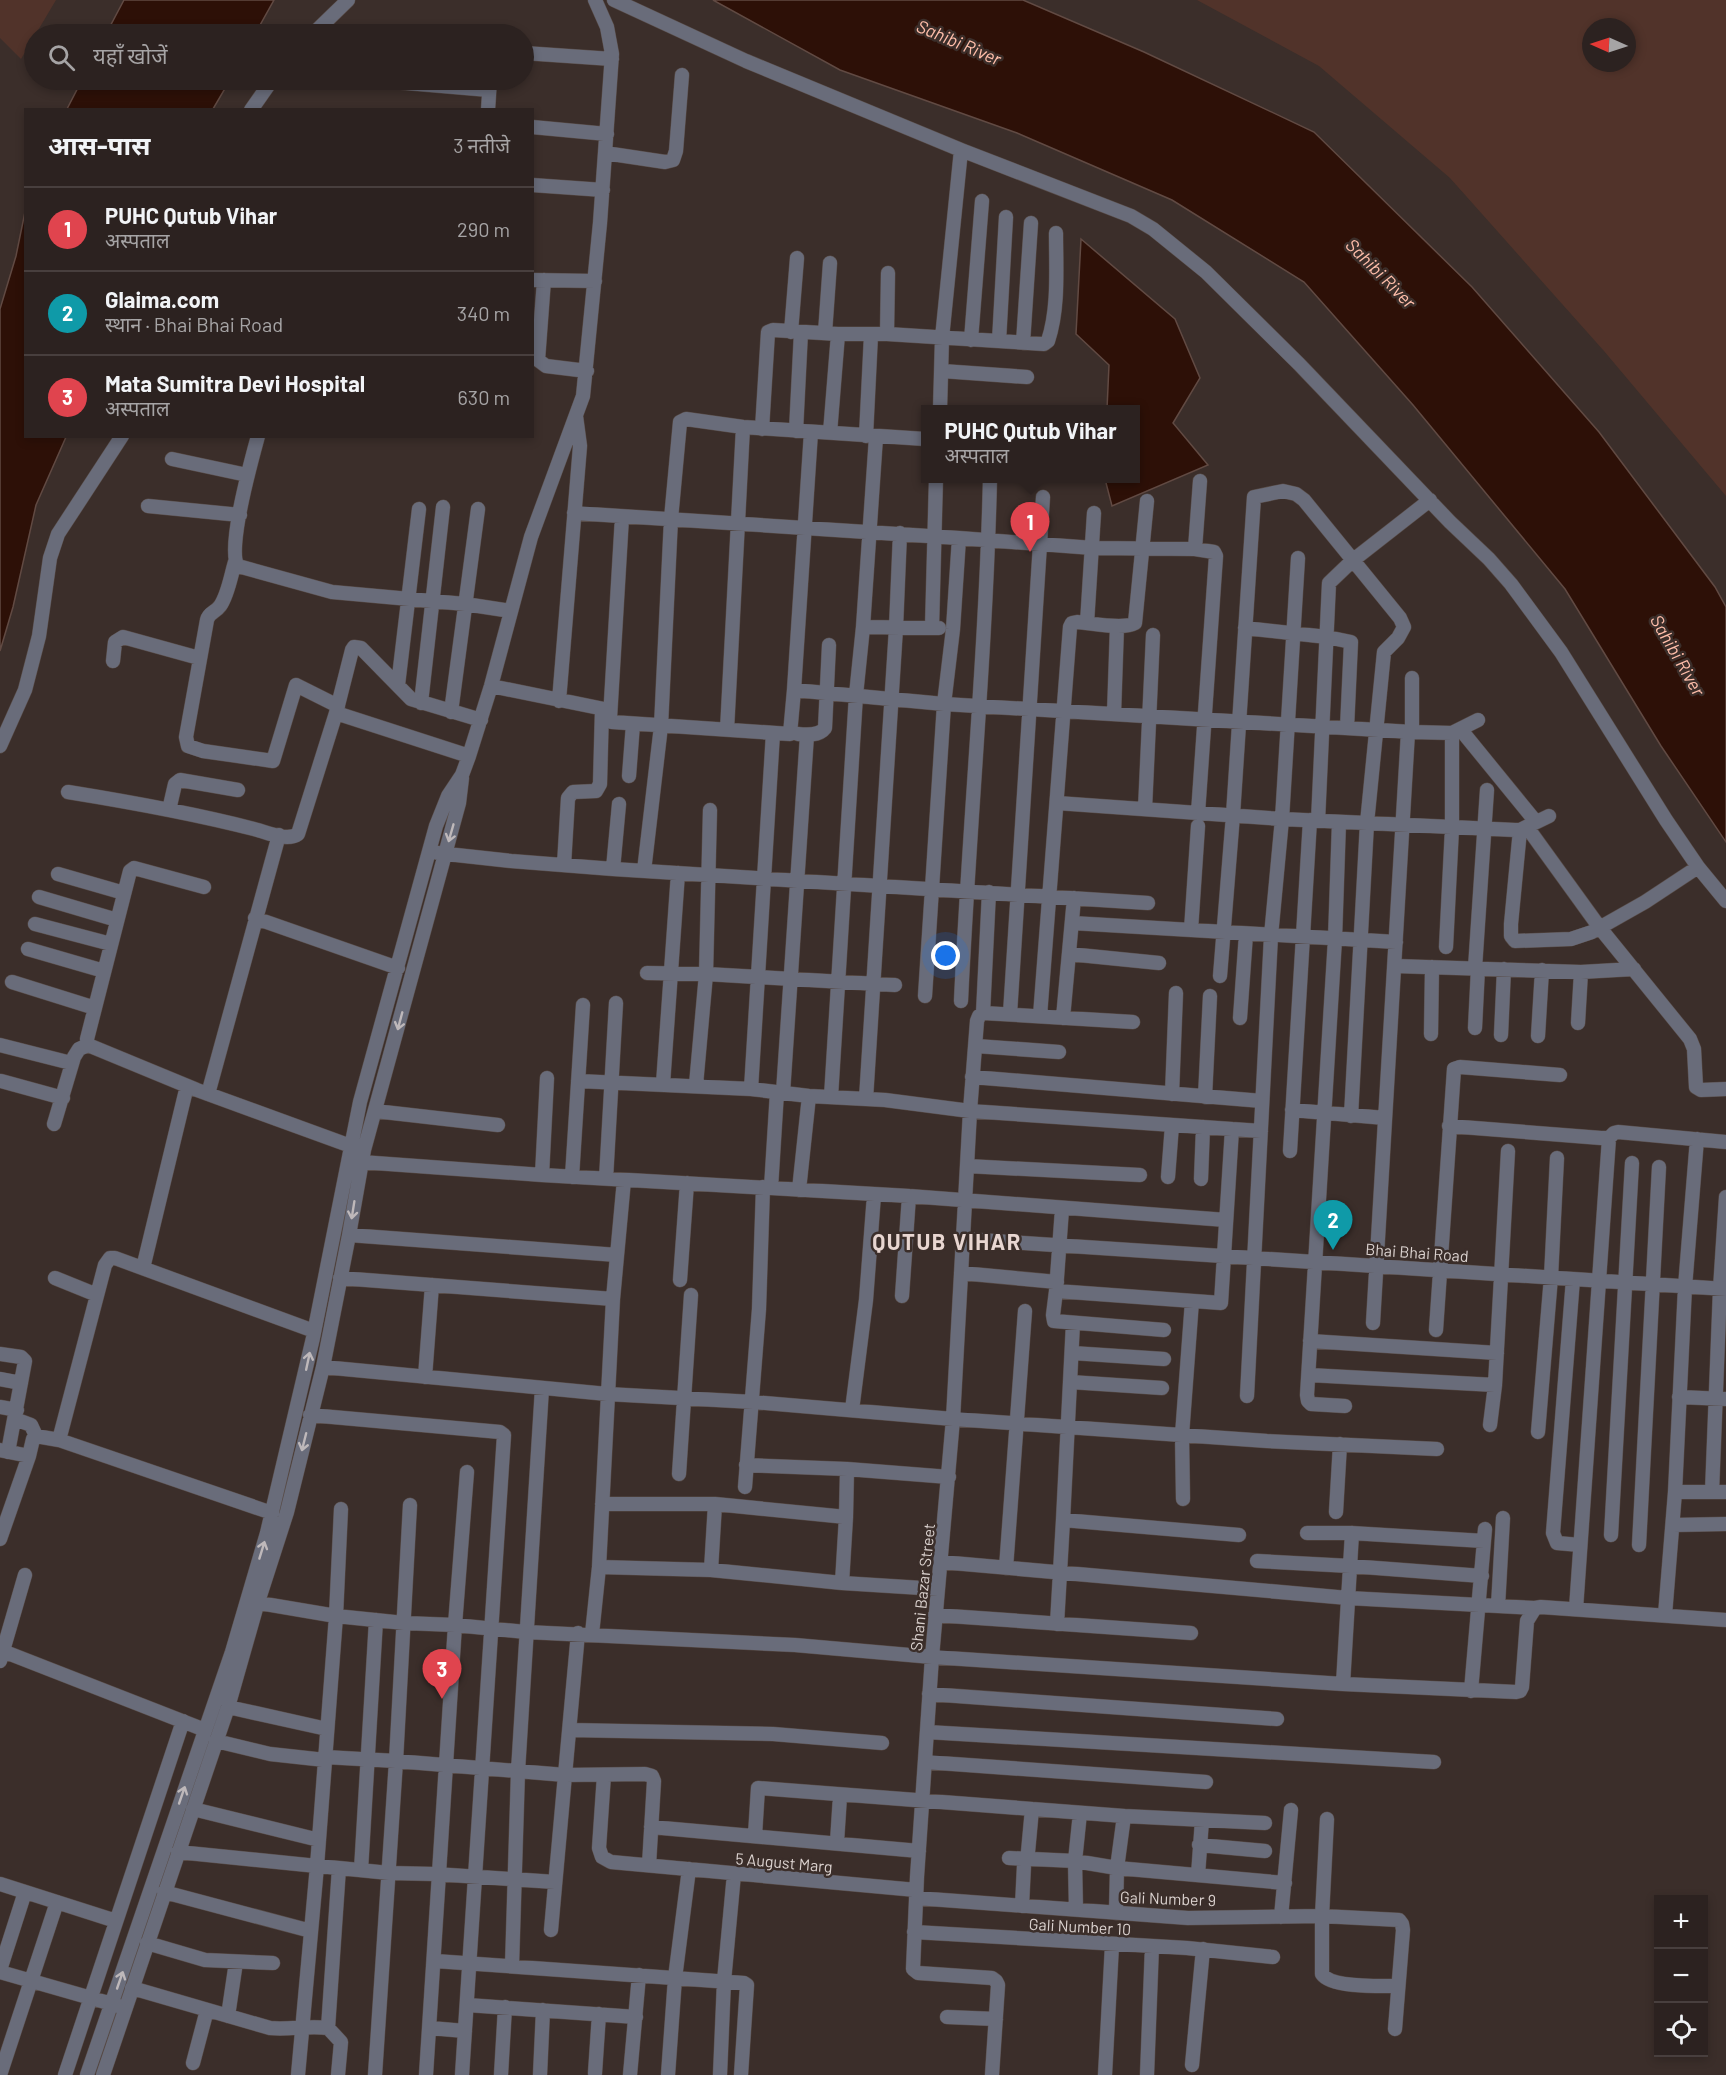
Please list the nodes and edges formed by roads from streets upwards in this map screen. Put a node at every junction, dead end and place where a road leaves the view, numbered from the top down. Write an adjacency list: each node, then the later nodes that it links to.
1 (348, 0): 4 (street)
2 (595, 0): 6 (street)
3 (614, 0): 14 (street)
4 (323, 24)
5 (534, 54): 6 (street)
6 (612, 60): 13 (street)
7 (682, 75): 15 (street)
8 (265, 90): 10 (street)
9 (490, 90): 11 (street)
10 (252, 108)
11 (488, 108)
12 (534, 127): 13 (street)
13 (607, 134): 15 (street)
14 (962, 150): 31 (street); 55 (street)
15 (605, 153): 17 (street)
16 (534, 185): 17 (street)
17 (603, 190): 26 (street)
18 (982, 201): 32 (street)
19 (1006, 217): 33 (street)
20 (1031, 223): 34 (street)
21 (1056, 232): 34 (street)
22 (797, 258): 27 (street)
23 (830, 263): 28 (street)
24 (888, 273): 29 (street)
25 (538, 280): 26 (street); 35 (street)
26 (595, 281): 35 (street)
27 (796, 332): 28 (street); 41 (street); 42 (street)
28 (831, 334): 30 (street); 44 (street)
29 (887, 334): 30 (street); 31 (street)
30 (871, 335): 45 (street)
31 (942, 338): 32 (street); 36 (street)
32 (971, 340): 33 (street)
33 (999, 341): 34 (street)
34 (1023, 343)
35 (587, 371): 39 (street)
36 (942, 371): 37 (street); 38 (street)
37 (1027, 377)
38 (940, 405)
39 (576, 416): 61 (street); 83 (street)
40 (743, 427): 41 (street); 65 (street); 66 (street)
41 (762, 429): 42 (street)
42 (796, 431): 43 (street)
43 (811, 432): 44 (street); 67 (street)
44 (830, 433): 45 (street)
45 (871, 436): 48 (street); 68 (street)
46 (121, 438): 131 (street)
47 (257, 438): 50 (street)
48 (921, 439)
49 (172, 459): 50 (street)
50 (247, 475): 63 (street)
51 (1200, 481): 76 (street)
52 (936, 483): 70 (street)
53 (990, 483): 72 (street)
54 (1043, 497): 73 (street)
55 (1430, 500): 78 (street); 158 (street)
56 (1147, 501): 75 (street)
57 (148, 506): 63 (street)
58 (443, 507): 81 (street)
59 (419, 509): 80 (street)
60 (478, 510): 82 (street)
61 (574, 513): 64 (street); 104 (street)
62 (1094, 513): 74 (street)
63 (240, 515): 79 (street)
64 (622, 517): 65 (street); 110 (street)
65 (671, 519): 66 (street); 121 (street)
66 (739, 524): 67 (street); 124 (street)
67 (803, 527): 68 (street); 100 (street)
68 (869, 532): 69 (street); 86 (street)
69 (900, 533): 70 (street); 87 (street)
70 (934, 536): 71 (street); 88 (street)
71 (959, 537): 72 (street); 90 (street)
72 (988, 538): 73 (street); 107 (street)
73 (1039, 542): 74 (street); 109 (street)
74 (1093, 548): 75 (street); 84 (street)
75 (1143, 549): 76 (street); 85 (street)
76 (1196, 549): 115 (street)
77 (1298, 558): 91 (street)
78 (1352, 561): 89 (street); 93 (street); 125 (street)
79 (235, 562): 80 (street); 95 (street)
80 (407, 600): 81 (street); 98 (street)
81 (433, 602): 82 (street); 105 (street)
82 (465, 604): 83 (street); 112 (street)
83 (511, 611): 99 (street)
84 (1088, 623): 85 (street); 111 (street)
85 (1118, 626): 113 (street)
86 (863, 627): 87 (street); 102 (street)
87 (896, 627): 88 (street); 103 (street)
88 (932, 628): 90 (street)
89 (1245, 628): 91 (street); 118 (street)
90 (953, 629): 106 (street)
91 (1293, 634): 93 (street); 120 (street)
92 (1153, 635): 114 (street)
93 (1328, 637): 122 (street); 123 (street)
94 (829, 645): 101 (street)
95 (199, 658): 96 (street); 108 (street)
96 (113, 661)
97 (1412, 678): 127 (street)
98 (398, 686): 105 (street); 108 (street)
99 (491, 686): 104 (street); 116 (street)
100 (794, 690): 101 (street); 129 (street)
101 (828, 692): 102 (street); 130 (street)
102 (856, 695): 103 (street); 166 (street)
103 (892, 698): 106 (street); 167 (street)
104 (559, 701): 110 (street)
105 (421, 703): 112 (street)
106 (944, 704): 107 (street); 169 (street)
107 (978, 704): 109 (street); 170 (street)
108 (337, 709): 132 (street); 154 (street)
109 (1030, 709): 111 (street); 173 (street)
110 (607, 710): 119 (street); 157 (street)
111 (1064, 711): 113 (street); 138 (street)
112 (451, 712): 116 (street)
113 (1114, 714): 114 (street)
114 (1149, 716): 115 (street); 140 (street)
115 (1204, 719): 118 (street); 146 (street)
116 (481, 720): 132 (street)
117 (1478, 720): 126 (street)
118 (1238, 721): 120 (street); 143 (street)
119 (633, 724): 121 (street); 134 (street)
120 (1288, 725): 122 (street); 145 (street)
121 (660, 726): 124 (street); 160 (street)
122 (1323, 726): 123 (street); 147 (street)
123 (1347, 728): 125 (street)
124 (727, 730): 128 (street)
125 (1377, 730): 127 (street); 149 (street)
126 (1457, 731): 127 (street); 151 (street); 152 (street)
127 (1410, 732): 150 (street)
128 (773, 733): 129 (street); 164 (street)
129 (790, 734): 130 (street)
130 (807, 735): 165 (street)
131 (0, 746)
132 (469, 756): 133 (street)
133 (462, 776): 155 (street); 156 (street, one-way to 156)
134 (629, 776)
135 (238, 790): 141 (street)
136 (1487, 790): 153 (street)
137 (68, 792): 141 (street)
138 (1057, 803): 140 (street); 174 (street)
139 (619, 804): 159 (street)
140 (1145, 809): 146 (street)
141 (169, 810): 154 (street)
142 (710, 810): 163 (street)
143 (1233, 815): 145 (street); 146 (street); 185 (street)
144 (1549, 816): 151 (street)
145 (1282, 819): 147 (street); 187 (street)
146 (1198, 820): 184 (street)
147 (1314, 820): 148 (street); 188 (street)
148 (1338, 822): 149 (street); 189 (street)
149 (1367, 823): 150 (street); 190 (street)
150 (1403, 825): 152 (street); 191 (street)
151 (1527, 826): 153 (street); 183 (street); 183 (street)
152 (1452, 828): 153 (street); 193 (street)
153 (1484, 829): 200 (street)
154 (279, 835): 179 (street)
155 (430, 850): 156 (street); 199 (street)
156 (444, 854): 157 (street); 260 (street, one-way to 260)
157 (564, 866): 159 (street)
158 (1698, 867): 177 (street); 183 (street)
159 (613, 869): 160 (street)
160 (644, 871): 161 (street)
161 (678, 873): 163 (street); 207 (street)
162 (58, 874): 172 (street)
163 (707, 874): 164 (street); 208 (street)
164 (764, 878): 165 (street); 209 (street)
165 (797, 880): 166 (street); 211 (street)
166 (845, 883): 167 (street); 212 (street)
167 (880, 885): 169 (street); 214 (street)
168 (204, 887): 172 (street)
169 (931, 889): 170 (street); 217 (street)
170 (966, 890): 171 (street); 219 (street)
171 (989, 892): 173 (street); 223 (street, Shani Bazar Street)
172 (124, 893): 180 (street)
173 (1017, 894): 174 (street); 224 (street)
174 (1049, 896): 176 (street); 225 (street)
175 (39, 897): 180 (street)
176 (1074, 898): 178 (street); 181 (street)
177 (1726, 902)
178 (1148, 903)
179 (255, 918): 199 (street); 251 (street)
180 (117, 920): 192 (street)
181 (1072, 923): 184 (street); 195 (street)
182 (35, 924): 192 (street)
183 (1600, 928): 202 (street)
184 (1191, 930): 185 (street)
185 (1224, 932): 186 (street); 210 (street)
186 (1246, 934): 187 (street); 227 (street)
187 (1271, 936): 188 (street); 258 (street)
188 (1304, 938): 189 (street); 259 (street)
189 (1335, 939): 190 (street); 262 (street)
190 (1362, 941): 191 (street); 263 (street)
191 (1396, 942): 197 (street)
192 (111, 944): 203 (street)
193 (1446, 947)
194 (28, 949): 203 (street)
195 (1069, 954): 196 (street); 226 (street)
196 (1159, 963)
197 (1395, 966): 198 (street); 264 (street)
198 (1432, 967): 200 (street); 231 (street)
199 (398, 968): 277 (street)
200 (1476, 968): 201 (street); 230 (street)
201 (1504, 969): 204 (street); 232 (street)
202 (1634, 969): 205 (street); 249 (street)
203 (104, 970): 222 (street)
204 (1542, 970): 205 (street); 233 (street)
205 (1581, 972): 229 (street)
206 (647, 973): 207 (street)
207 (672, 973): 208 (street); 245 (street)
208 (706, 974): 209 (street); 246 (street)
209 (758, 976): 211 (street); 248 (street)
210 (1220, 976)
211 (791, 980): 212 (street); 250 (street)
212 (838, 980): 214 (street); 254 (street)
213 (12, 982): 222 (street)
214 (872, 983): 215 (street); 257 (street)
215 (895, 985)
216 (1176, 993): 252 (street)
217 (925, 996)
218 (1210, 996): 255 (street)
219 (962, 1000)
220 (616, 1003): 244 (street)
221 (583, 1005): 243 (street)
222 (95, 1008): 234 (street)
223 (983, 1013): 224 (street); 236 (street, Shani Bazar Street)
224 (1010, 1014): 225 (street)
225 (1040, 1016): 226 (street)
226 (1063, 1018): 228 (street)
227 (1240, 1018)
228 (1133, 1022)
229 (1578, 1023)
230 (1475, 1028)
231 (1431, 1034)
232 (1501, 1035)
233 (1538, 1036)
234 (88, 1045): 238 (street); 247 (street)
235 (0, 1046): 238 (street)
236 (976, 1046): 237 (street); 240 (street, Shani Bazar Street)
237 (1059, 1052)
238 (71, 1063): 256 (street)
239 (1560, 1075): 268 (street)
240 (972, 1077): 252 (street); 261 (street, Shani Bazar Street)
241 (547, 1078): 282 (street)
242 (1, 1081): 256 (street)
243 (578, 1081): 244 (street); 284 (street)
244 (613, 1082): 245 (street); 286 (street)
245 (663, 1084): 246 (street)
246 (696, 1085): 248 (street)
247 (186, 1086): 251 (street); 306 (street)
248 (751, 1089): 250 (street)
249 (1726, 1089)
250 (780, 1093): 253 (street); 290 (street)
251 (208, 1094): 277 (street)
252 (1172, 1094): 255 (street)
253 (809, 1096): 254 (street); 291 (street)
254 (831, 1097): 257 (street)
255 (1205, 1097): 258 (street)
256 (63, 1098): 265 (street)
257 (866, 1099): 261 (street)
258 (1262, 1101): 271 (street)
259 (1292, 1110): 262 (street); 275 (street)
260 (375, 1111): 266 (street); 277 (street)
261 (970, 1111): 267 (street); 280 (street, Shani Bazar Street)
262 (1325, 1113): 263 (street); 304 (street)
263 (1351, 1116): 264 (street)
264 (1385, 1118): 305 (street)
265 (54, 1124)
266 (498, 1125)
267 (1172, 1125): 269 (street); 285 (street)
268 (1449, 1126): 272 (street); 307 (street)
269 (1203, 1127): 270 (street); 287 (street)
270 (1232, 1130): 271 (street); 297 (street)
271 (1261, 1131): 303 (street)
272 (1609, 1138): 273 (street); 315 (street)
273 (1697, 1139): 274 (street); 320 (street)
274 (1726, 1142)
275 (1290, 1151)
276 (1508, 1151): 309 (street)
277 (358, 1153): 282 (street); 298 (street, one-way to 298); 332 (street)
278 (1557, 1158): 310 (street)
279 (1632, 1163): 316 (street)
280 (967, 1166): 283 (street); 295 (street, Shani Bazar Street)
281 (1659, 1167): 317 (street)
282 (542, 1175): 284 (street)
283 (1140, 1175)
284 (572, 1177): 286 (street)
285 (1168, 1177)
286 (606, 1179): 288 (street)
287 (1201, 1179)
288 (624, 1180): 289 (street); 301 (street)
289 (687, 1183): 290 (street); 314 (street)
290 (767, 1187): 291 (street); 352 (street)
291 (799, 1190): 292 (street)
292 (874, 1195): 293 (street); 355 (street)
293 (909, 1196): 295 (street); 324 (street)
294 (1726, 1197): 321 (street)
295 (966, 1201): 296 (street); 299 (street, Shani Bazar Street)
296 (1062, 1209): 297 (street); 300 (street)
297 (1227, 1220): 302 (street)
298 (350, 1234): 301 (street); 312 (street)
299 (963, 1239): 300 (street, Bhai Bhai Road); 308 (street, Shani Bazar Street)
300 (1059, 1246): 302 (street, Bhai Bhai Road); 319 (street)
301 (617, 1255): 325 (street)
302 (1224, 1255): 303 (street, Bhai Bhai Road); 326 (street)
303 (1254, 1257): 304 (street, Bhai Bhai Road); 348 (street)
304 (1315, 1262): 305 (street, Bhai Bhai Road); 333 (street)
305 (1377, 1266): 307 (street, Bhai Bhai Road); 329 (street)
306 (143, 1268): 322 (street); 332 (street)
307 (1441, 1270): 309 (street, Bhai Bhai Road); 331 (street)
308 (961, 1273): 319 (street); 358 (street, Shani Bazar Street)
309 (1502, 1274): 310 (street, Bhai Bhai Road); 335 (street)
310 (1551, 1277): 313 (street, Bhai Bhai Road); 362 (street)
311 (55, 1278): 322 (street)
312 (340, 1278): 318 (street); 338 (street)
313 (1573, 1279): 315 (street, Bhai Bhai Road); 395 (street)
314 (680, 1280)
315 (1599, 1281): 316 (street, Bhai Bhai Road); 395 (street)
316 (1625, 1282): 317 (street, Bhai Bhai Road); 393 (street)
317 (1653, 1284): 320 (street, Bhai Bhai Road); 396 (street)
318 (432, 1285): 325 (street); 340 (street)
319 (1057, 1287): 326 (street); 328 (street)
320 (1685, 1287): 321 (street, Bhai Bhai Road); 350 (street)
321 (1723, 1289): 351 (street)
322 (97, 1295): 365 (street)
323 (691, 1295): 349 (street)
324 (902, 1296)
325 (613, 1299): 347 (street)
326 (1192, 1301): 363 (street)
327 (1026, 1311): 359 (street)
328 (1073, 1323): 330 (street); 334 (street)
329 (1372, 1323)
330 (1164, 1330)
331 (1436, 1330)
332 (314, 1331): 384 (street, one-way to 332)
333 (1311, 1341): 335 (street); 339 (street)
334 (1072, 1353): 337 (street); 342 (street)
335 (1497, 1353): 344 (street)
336 (0, 1354): 343 (street)
337 (1164, 1359)
338 (323, 1367): 340 (street); 357 (street)
339 (1309, 1375): 344 (street); 353 (street)
340 (425, 1377): 345 (street)
341 (0, 1379): 343 (street)
342 (1070, 1382): 346 (street); 361 (street)
343 (21, 1383): 356 (street)
344 (1495, 1385): 360 (street)
345 (542, 1388): 347 (street); 423 (street)
346 (1162, 1388)
347 (607, 1394): 349 (street); 379 (street)
348 (1247, 1396)
349 (684, 1397): 352 (street); 373 (street)
350 (1679, 1397): 351 (street); 376 (street)
351 (1721, 1398): 377 (street)
352 (753, 1402): 355 (street); 370 (street)
353 (1345, 1406)
354 (0, 1407): 356 (street)
355 (852, 1410): 358 (street)
356 (16, 1415): 364 (street); 368 (street)
357 (310, 1415): 409 (street, one-way to 409); 422 (street)
358 (953, 1419): 359 (street); 374 (street, Shani Bazar Street)
359 (1018, 1423): 361 (street); 401 (street)
360 (1490, 1425)
361 (1069, 1427): 363 (street); 387 (street)
362 (1538, 1432)
363 (1182, 1435): 366 (street); 378 (street)
364 (36, 1436): 365 (street); 369 (street)
365 (59, 1440): 384 (street)
366 (1340, 1444): 367 (street); 383 (street)
367 (1437, 1449)
368 (4, 1451): 369 (street)
369 (29, 1456): 394 (street)
370 (746, 1465): 371 (street); 375 (street)
371 (847, 1469): 374 (street); 385 (street)
372 (467, 1472): 421 (street)
373 (680, 1474)
374 (949, 1477): 398 (street, Shani Bazar Street)
375 (745, 1486)
376 (1675, 1492): 377 (street); 389 (street)
377 (1719, 1492)
378 (1183, 1499)
379 (602, 1504): 380 (street); 400 (street)
380 (715, 1504): 385 (street); 402 (street)
381 (410, 1505): 419 (street)
382 (341, 1509): 416 (street)
383 (1336, 1512)
384 (272, 1514): 409 (street, one-way to 384)
385 (846, 1517): 406 (street)
386 (1503, 1518): 411 (street)
387 (1063, 1520): 392 (street); 403 (street)
388 (1726, 1524): 389 (street)
389 (1673, 1525): 415 (street)
390 (1307, 1533): 391 (street)
391 (1352, 1533): 399 (street); 405 (street)
392 (1239, 1535)
393 (1611, 1535)
394 (0, 1539)
395 (1580, 1545): 413 (street)
396 (1639, 1545)
397 (1257, 1561): 399 (street)
398 (941, 1562): 401 (street); 407 (street, Shani Bazar Street)
399 (1350, 1566): 405 (street); 408 (street)
400 (599, 1567): 402 (street); 424 (street)
401 (1006, 1568): 403 (street)
402 (711, 1570): 406 (street)
403 (1059, 1572): 408 (street); 420 (street)
404 (25, 1575): 426 (street)
405 (1482, 1576): 410 (street)
406 (842, 1583): 407 (street)
407 (938, 1589): 414 (street, Shani Bazar Street)
408 (1348, 1598): 410 (street); 428 (street)
409 (252, 1603): 416 (street); 431 (street); 435 (street)
410 (1480, 1604): 411 (street); 429 (street)
411 (1498, 1606): 412 (street)
412 (1535, 1608): 413 (street); 429 (street)
413 (1576, 1609): 415 (street)
414 (935, 1615): 420 (street); 427 (street, Shani Bazar Street)
415 (1665, 1615): 418 (street)
416 (336, 1616): 417 (street); 434 (street)
417 (376, 1620): 419 (street); 441 (street)
418 (1726, 1620)
419 (405, 1623): 421 (street); 442 (street)
420 (1058, 1624): 425 (street)
421 (455, 1625): 422 (street); 445 (street)
422 (492, 1629): 423 (street); 446 (street)
423 (526, 1632): 424 (street); 447 (street)
424 (585, 1633): 427 (street); 436 (street)
425 (1191, 1633)
426 (1, 1654): 433 (street)
427 (932, 1657): 428 (street); 430 (street, Shani Bazar Street)
428 (1343, 1684): 429 (street)
429 (1471, 1690)
430 (929, 1694): 432 (street); 437 (street, Shani Bazar Street)
431 (228, 1707): 434 (street); 438 (street)
432 (1277, 1719)
433 (183, 1721): 435 (street); 496 (street)
434 (327, 1729): 440 (street)
435 (205, 1730): 518 (street, one-way to 435)
436 (570, 1730): 439 (street); 448 (street)
437 (927, 1732): 443 (street, Shani Bazar Street); 444 (street)
438 (216, 1741): 440 (street); 453 (street)
439 (882, 1743)
440 (325, 1759): 441 (street); 463 (street)
441 (368, 1760): 442 (street); 477 (street)
442 (396, 1761): 445 (street); 478 (street)
443 (925, 1762): 450 (street); 452 (street, Shani Bazar Street)
444 (1434, 1762)
445 (447, 1765): 446 (street); 479 (street)
446 (484, 1768): 447 (street); 482 (street)
447 (518, 1771): 448 (street); 483 (street)
448 (565, 1775): 449 (street); 484 (street)
449 (604, 1776): 461 (street); 472 (street, 5 August Marg)
450 (1206, 1782)
451 (840, 1796): 452 (street); 462 (street); 464 (street)
452 (922, 1802): 454 (street); 466 (street, Shani Bazar Street)
453 (193, 1809): 463 (street); 468 (street)
454 (1032, 1809): 456 (street); 470 (street)
455 (1290, 1810): 485 (street)
456 (1080, 1813): 457 (street); 471 (street)
457 (1124, 1816): 459 (street); 475 (street)
458 (1327, 1818): 494 (street)
459 (1202, 1820): 460 (street); 465 (street)
460 (1265, 1822)
461 (651, 1827): 462 (street); 472 (street)
462 (755, 1835): 464 (street)
463 (320, 1840): 473 (street)
464 (837, 1842): 466 (street)
465 (1199, 1845): 467 (street); 481 (street)
466 (919, 1851): 489 (street, Shani Bazar Street)
467 (1264, 1851)
468 (178, 1852): 473 (street); 488 (street)
469 (1010, 1858): 470 (street)
470 (1026, 1858): 471 (street); 491 (street)
471 (1075, 1861): 475 (street); 492 (street)
472 (649, 1865): 476 (street, 5 August Marg)
473 (317, 1866): 474 (street); 498 (street)
474 (339, 1868): 477 (street); 529 (street)
475 (1117, 1868): 481 (street); 493 (street)
476 (689, 1869): 480 (street, 5 August Marg); 512 (street)
477 (361, 1870): 478 (street)
478 (389, 1873): 479 (street); 543 (street)
479 (440, 1874): 482 (street); 505 (street)
480 (734, 1874): 489 (street, 5 August Marg); 514 (street)
481 (1198, 1875): 485 (street)
482 (474, 1878): 483 (street); 508 (street)
483 (515, 1880): 484 (street); 509 (street)
484 (555, 1882): 497 (street)
485 (1285, 1883): 495 (street)
486 (0, 1884): 487 (street)
487 (25, 1892): 490 (street); 510 (street)
488 (164, 1892): 498 (street); 500 (street)
489 (916, 1894): 491 (street, Gali Number 9); 499 (street, Shani Bazar Street)
490 (57, 1902): 496 (street); 513 (street)
491 (1022, 1906): 492 (street, Gali Number 9)
492 (1076, 1910): 493 (street, Gali Number 9)
493 (1116, 1913): 495 (street, Gali Number 9)
494 (1322, 1916): 495 (street, Gali Number 9); 515 (street); 515 (street, Gali Number 9)
495 (1281, 1917)
496 (116, 1921): 517 (street)
497 (551, 1930)
498 (311, 1931): 531 (street)
499 (914, 1932): 501 (street, Gali Number 10); 528 (street, Shani Bazar Street)
500 (147, 1943): 506 (street); 516 (street)
501 (1113, 1945): 502 (street, Gali Number 10); 553 (street)
502 (1152, 1946): 503 (street); 554 (street, Gali Number 10)
503 (1203, 1949): 504 (street); 535 (street)
504 (1273, 1957)
505 (435, 1961): 508 (street); 530 (street)
506 (236, 1962): 507 (street); 525 (street)
507 (273, 1963)
508 (469, 1963): 509 (street); 519 (street)
509 (512, 1966): 511 (street)
510 (0, 1971): 513 (street)
511 (639, 1975): 512 (street); 526 (street)
512 (675, 1978): 514 (street); 549 (street)
513 (32, 1981): 517 (street); 537 (street)
514 (724, 1981): 550 (street); 551 (street)
515 (1398, 1986): 532 (street)
516 (132, 1988): 521 (street); 522 (street)
517 (92, 1997): 518 (street); 538 (street)
518 (112, 2003): 521 (street); 539 (street)
519 (467, 2005): 520 (street); 533 (street)
520 (505, 2007): 523 (street); 546 (street)
521 (126, 2008): 540 (street)
522 (207, 2010): 525 (street); 534 (street)
523 (543, 2010): 524 (street); 547 (street)
524 (599, 2014): 526 (street); 536 (street)
525 (228, 2016): 531 (street)
526 (636, 2017): 548 (street)
527 (947, 2017): 528 (street)
528 (996, 2019): 552 (street)
529 (327, 2028): 531 (street); 542 (street)
530 (430, 2028): 533 (street); 544 (street)
531 (303, 2029): 541 (street)
532 (1395, 2029)
533 (465, 2031): 545 (street)
534 (193, 2063)
535 (1192, 2065)
536 (595, 2073)
537 (0, 2075)
538 (65, 2075)
539 (87, 2075)
540 (103, 2075)
541 (298, 2075)
542 (338, 2075)
543 (375, 2075)
544 (426, 2075)
545 (462, 2075)
546 (501, 2075)
547 (540, 2075)
548 (630, 2075)
549 (668, 2075)
550 (720, 2075)
551 (741, 2075)
552 (992, 2075)
553 (1105, 2075)
554 (1147, 2075)

